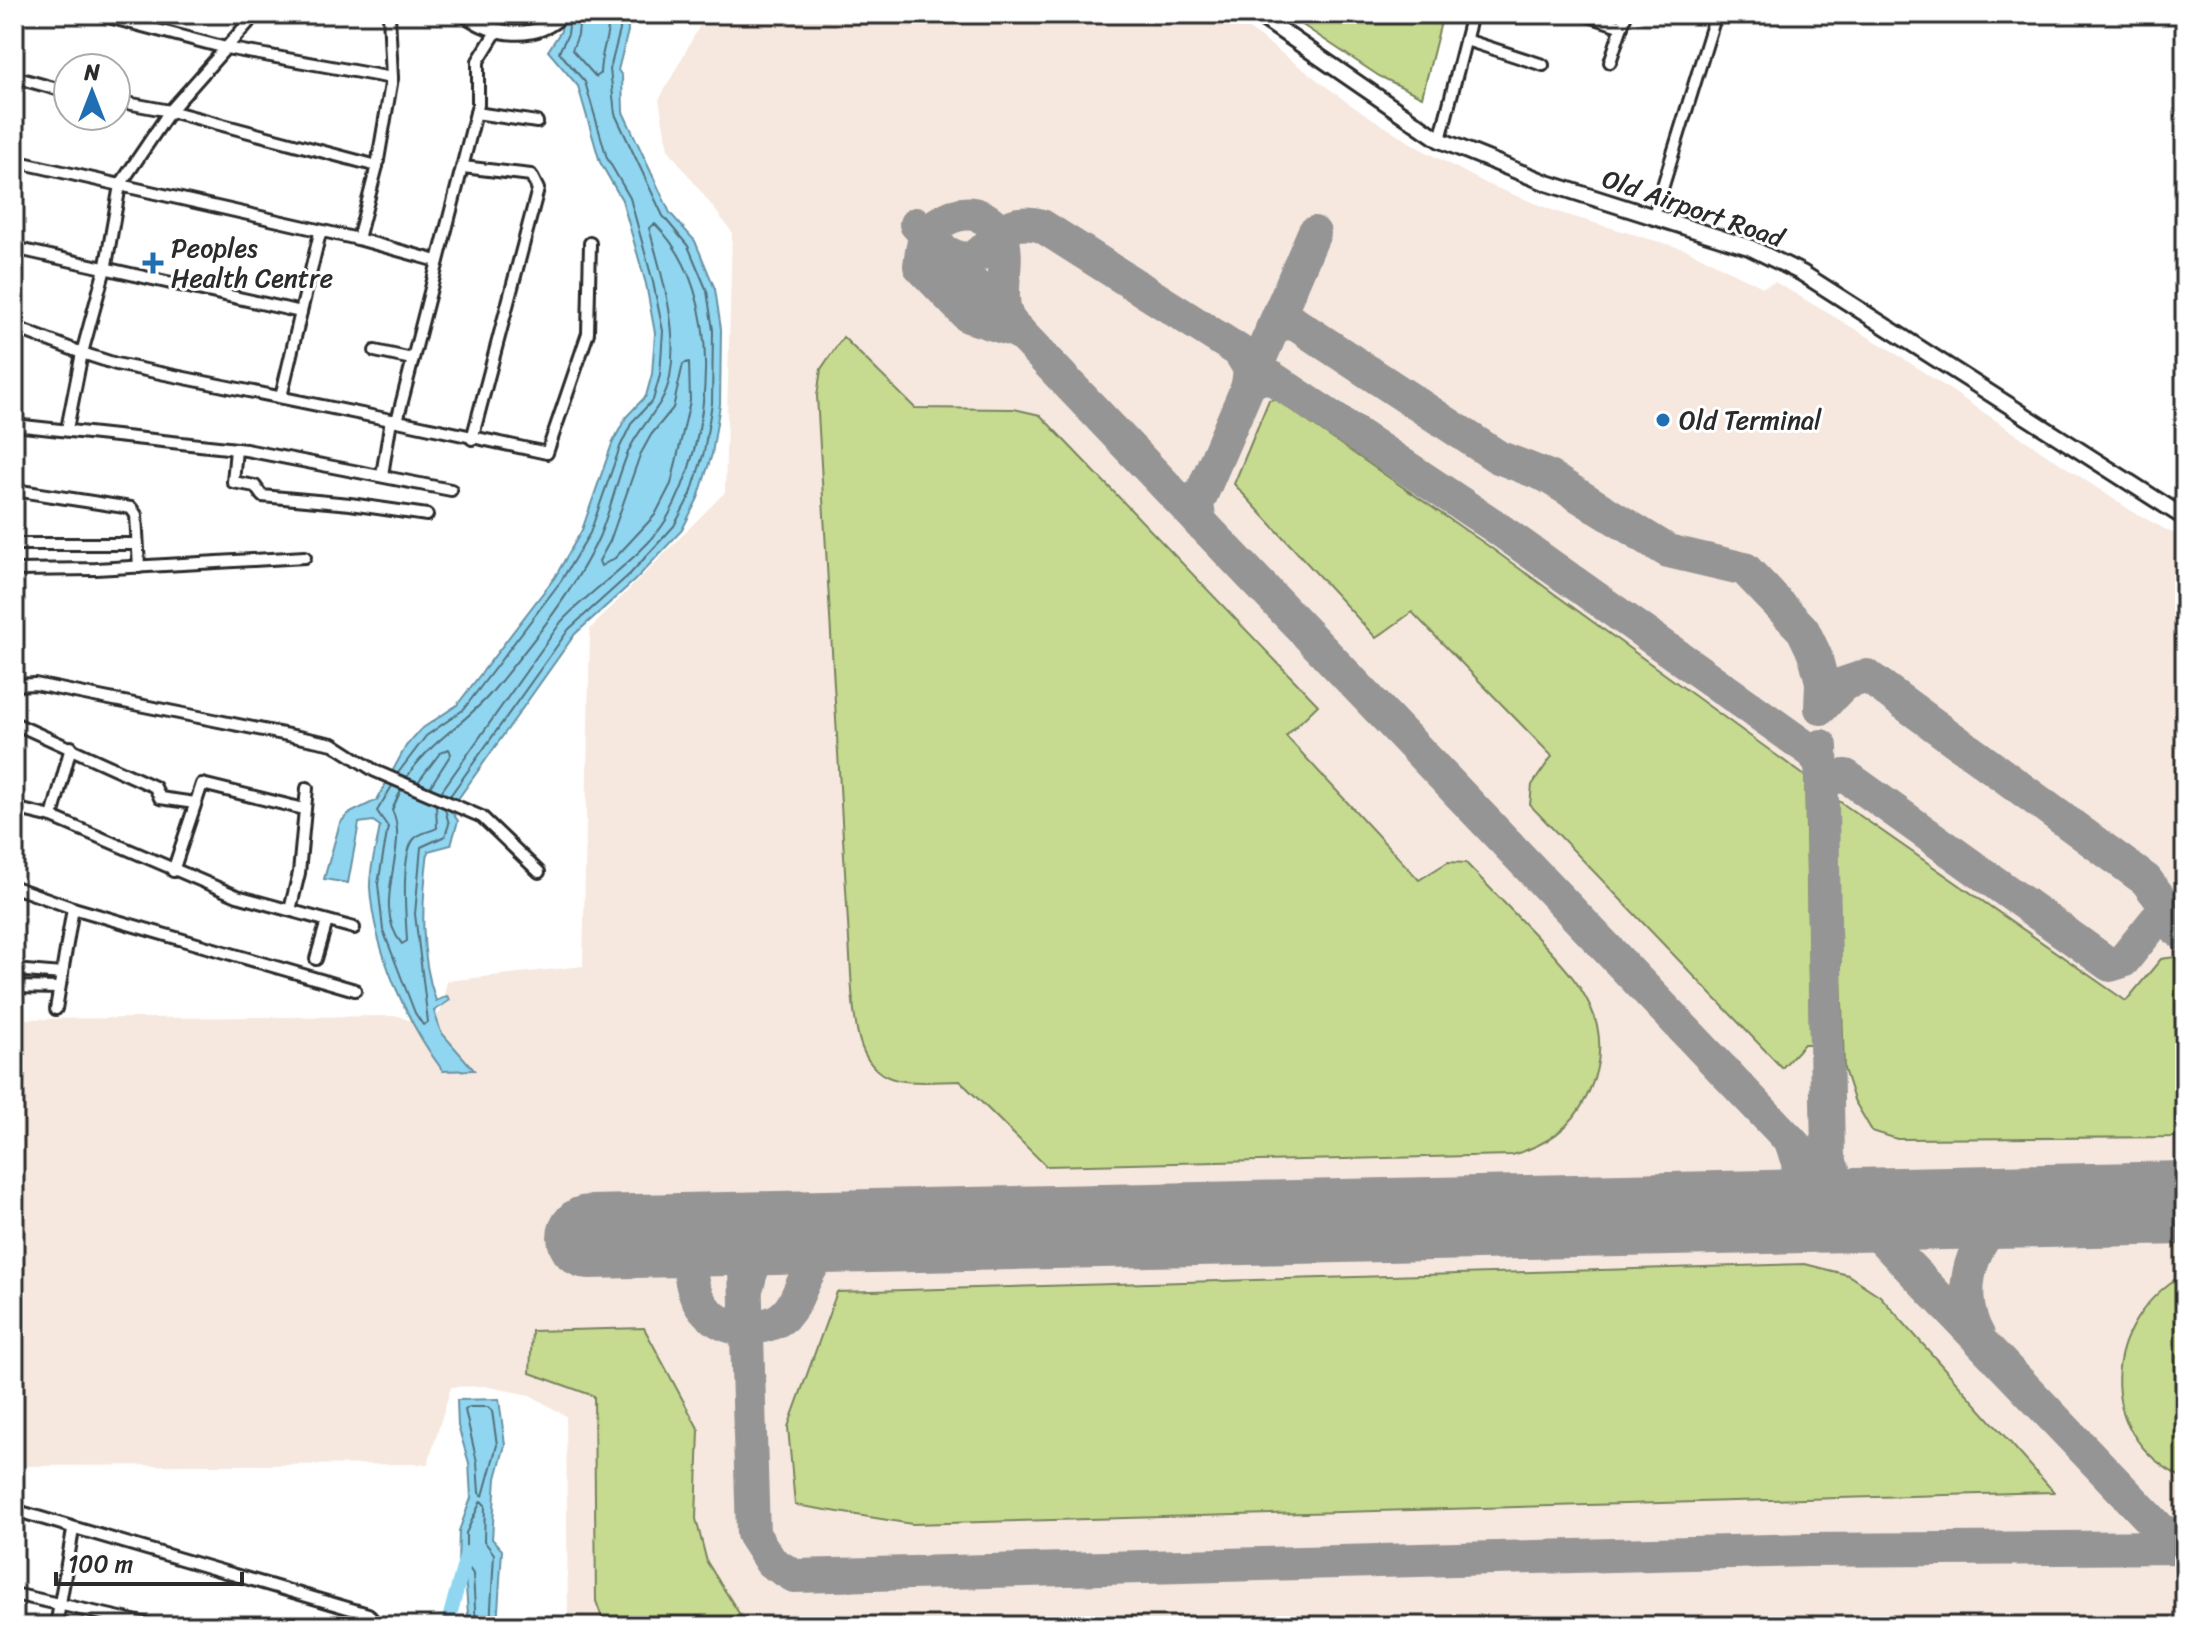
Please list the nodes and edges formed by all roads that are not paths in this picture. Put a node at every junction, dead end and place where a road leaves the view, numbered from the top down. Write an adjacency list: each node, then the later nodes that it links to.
1 (97, 14): 11 (street)
2 (256, 14): 15 (street)
3 (389, 14): 19 (street)
4 (464, 14): 13 (street)
5 (563, 14): 13 (street)
6 (1257, 14): 25 (main road, Old Airport Road)
7 (1472, 14): 14 (street)
8 (1583, 14): 12 (street)
9 (1626, 14): 12 (street)
10 (1716, 14): 30 (street)
11 (144, 18): 15 (street)
12 (1622, 27): 16 (street)
13 (496, 32): 23 (street)
14 (1466, 40): 17 (street); 25 (street)
15 (226, 48): 19 (street); 22 (street)
16 (1610, 62)
17 (1543, 65)
18 (14, 77): 20 (street)
19 (392, 78): 27 (street)
20 (52, 88)
21 (132, 104): 22 (street)
22 (170, 111): 27 (street); 29 (street)
23 (476, 113): 24 (street); 28 (street)
24 (537, 122)
25 (1440, 140): 30 (main road, Old Airport Road)
26 (14, 161): 29 (street)
27 (377, 166): 32 (street)
28 (463, 167): 35 (street); 46 (street)
29 (120, 185): 31 (street); 36 (street)
30 (1653, 218): 52 (main road, Old Airport Road)
31 (320, 233): 32 (street); 37 (street)
32 (358, 239): 35 (street)
33 (590, 243): 46 (street)
34 (14, 248): 36 (street)
35 (437, 261): 41 (street)
36 (104, 270): 37 (street); 40 (street)
37 (301, 312): 42 (street)
38 (14, 327): 40 (street)
39 (375, 351): 41 (street)
40 (82, 353): 42 (street); 45 (street)
41 (412, 359): 43 (street)
42 (281, 397): 43 (street)
43 (394, 420): 46 (street); 48 (street)
44 (14, 425): 45 (street)
45 (67, 429): 47 (street)
46 (472, 439)
47 (236, 449): 48 (street); 51 (street)
48 (382, 475): 50 (street)
49 (14, 490): 54 (street)
50 (451, 490)
51 (427, 515)
52 (2185, 518)
53 (14, 544): 54 (street)
54 (137, 544): 56 (street)
55 (305, 557): 56 (street)
56 (139, 567): 57 (street)
57 (14, 570)
58 (14, 685): 67 (street)
59 (14, 723): 60 (street)
60 (71, 747): 62 (street); 65 (street)
61 (307, 788): 64 (street)
62 (195, 803): 64 (street); 66 (street)
63 (14, 808): 65 (street)
64 (304, 809): 70 (street)
65 (52, 817): 66 (street)
66 (173, 871): 70 (street)
67 (539, 872)
68 (14, 887): 69 (street)
69 (73, 908): 75 (street); 78 (street)
70 (290, 910): 71 (street)
71 (327, 921): 72 (street); 73 (street)
72 (354, 928)
73 (316, 959)
74 (14, 970): 75 (street)
75 (62, 974): 77 (street)
76 (14, 987): 77 (street)
77 (59, 988): 79 (street)
78 (355, 990)
79 (56, 1009)
80 (14, 1510): 81 (street)
81 (73, 1530): 83 (street); 86 (street)
82 (14, 1594): 83 (street)
83 (60, 1604): 84 (street); 85 (street)
84 (56, 1626)
85 (156, 1626)
86 (378, 1626)

